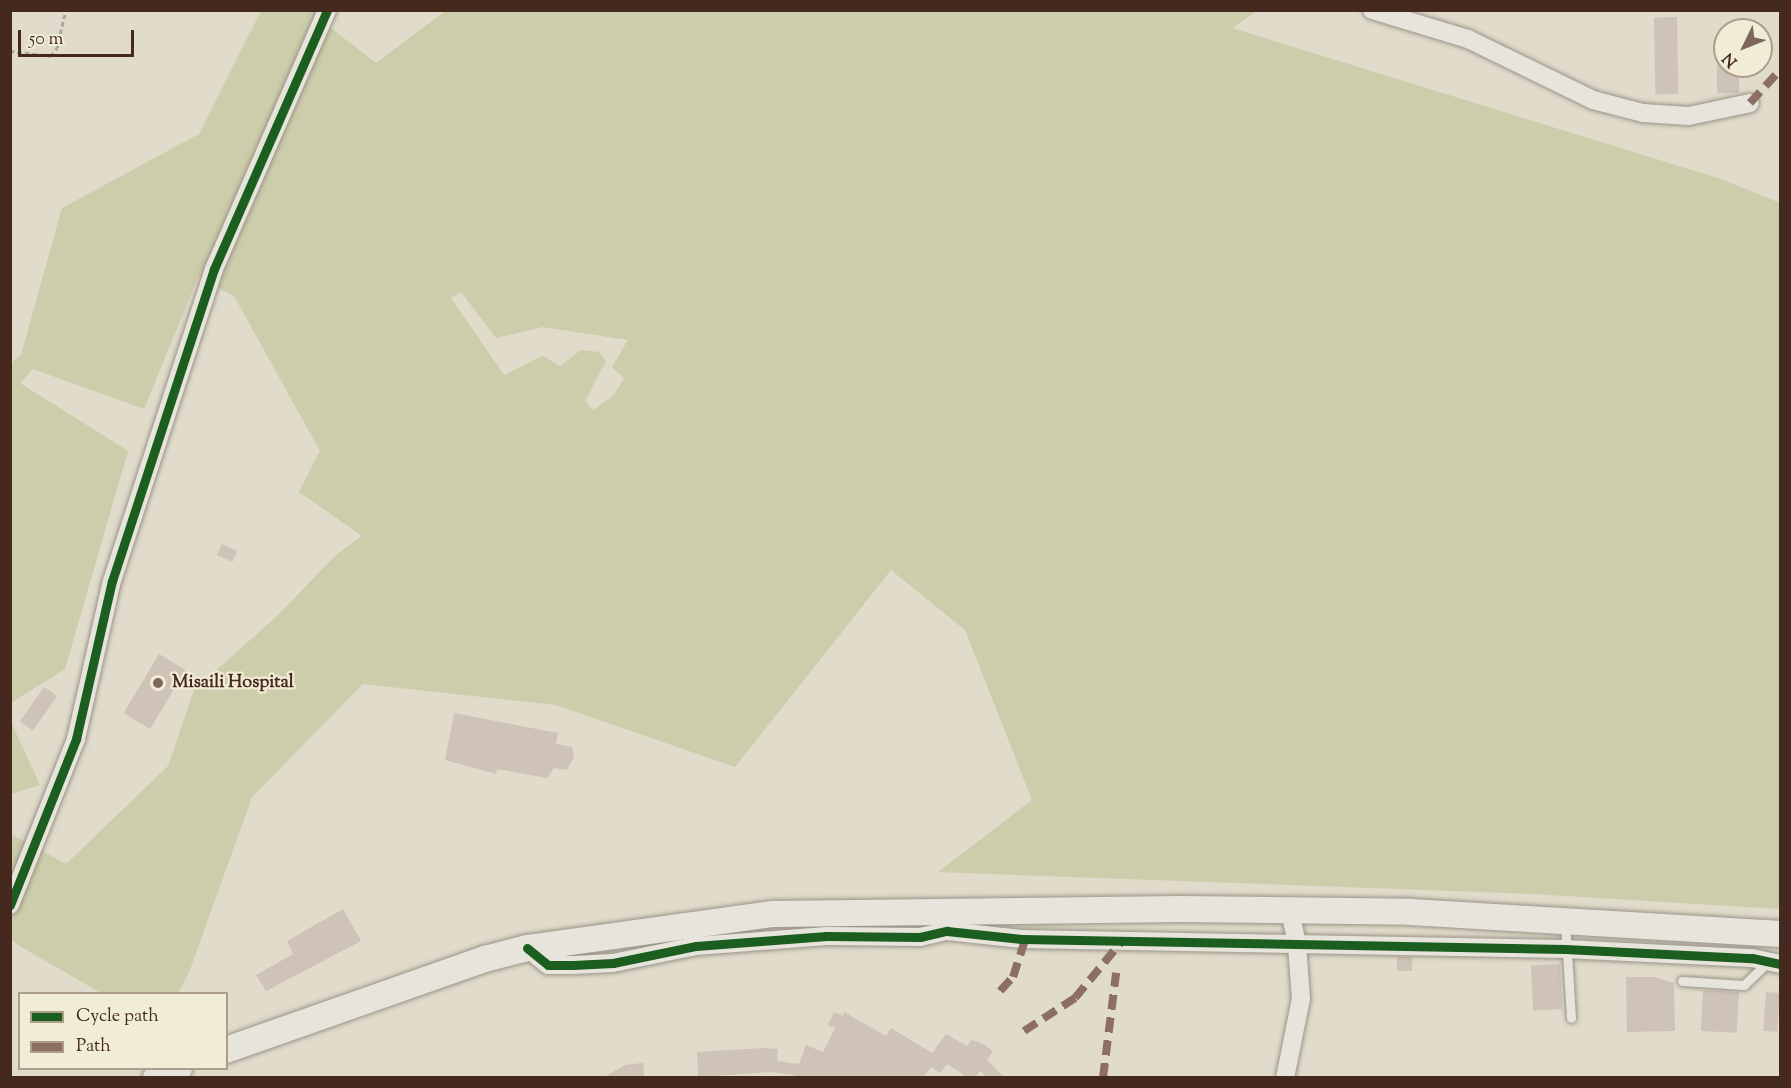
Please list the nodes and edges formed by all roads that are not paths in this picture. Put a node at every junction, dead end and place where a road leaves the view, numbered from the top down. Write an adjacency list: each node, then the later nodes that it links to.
1 (327, 10): 4 (street)
2 (1372, 10): 3 (street)
3 (1750, 103)
4 (10, 905)
5 (1290, 910): 6 (main road); 8 (street); 9 (main road)
6 (1565, 921): 7 (main road); 10 (lane)
7 (1780, 934)
8 (1297, 944): 9 (street); 10 (street); 17 (street)
9 (527, 948): 14 (main road)
10 (1565, 949): 11 (street); 13 (lane)
11 (1774, 963): 12 (lane)
12 (1682, 981)
13 (1571, 1018)
14 (228, 1049)
15 (174, 1070): 16 (main road)
16 (156, 1077)
17 (1285, 1077)

